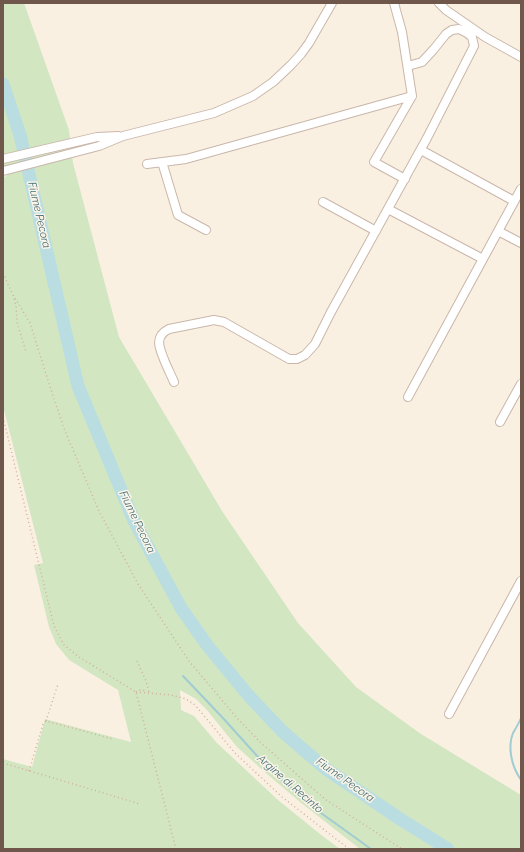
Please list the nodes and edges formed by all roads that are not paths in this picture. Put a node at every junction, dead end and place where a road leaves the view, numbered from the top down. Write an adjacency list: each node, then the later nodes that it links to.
1 (332, 3): 7 (street)
2 (394, 3): 5 (street)
3 (439, 3): 4 (street)
4 (521, 58)
5 (408, 66): 6 (street); 8 (street)
6 (412, 96): 10 (street); 13 (street)
7 (123, 136): 9 (street); 12 (street)
8 (421, 150): 13 (street); 15 (street)
9 (3, 159)
10 (162, 162): 11 (street); 18 (street)
11 (146, 164)
12 (3, 170)
13 (405, 179): 17 (street)
14 (521, 189): 15 (street)
15 (514, 201): 20 (street)
16 (323, 202): 19 (street)
17 (388, 209): 19 (street); 22 (street)
18 (206, 230)
19 (376, 231): 23 (street)
20 (498, 231): 21 (street); 22 (street)
21 (521, 244)
22 (483, 259): 25 (street)
23 (174, 382)
24 (521, 384): 26 (street)
25 (408, 397)
26 (500, 422)
27 (521, 581): 28 (street)
28 (449, 714)

